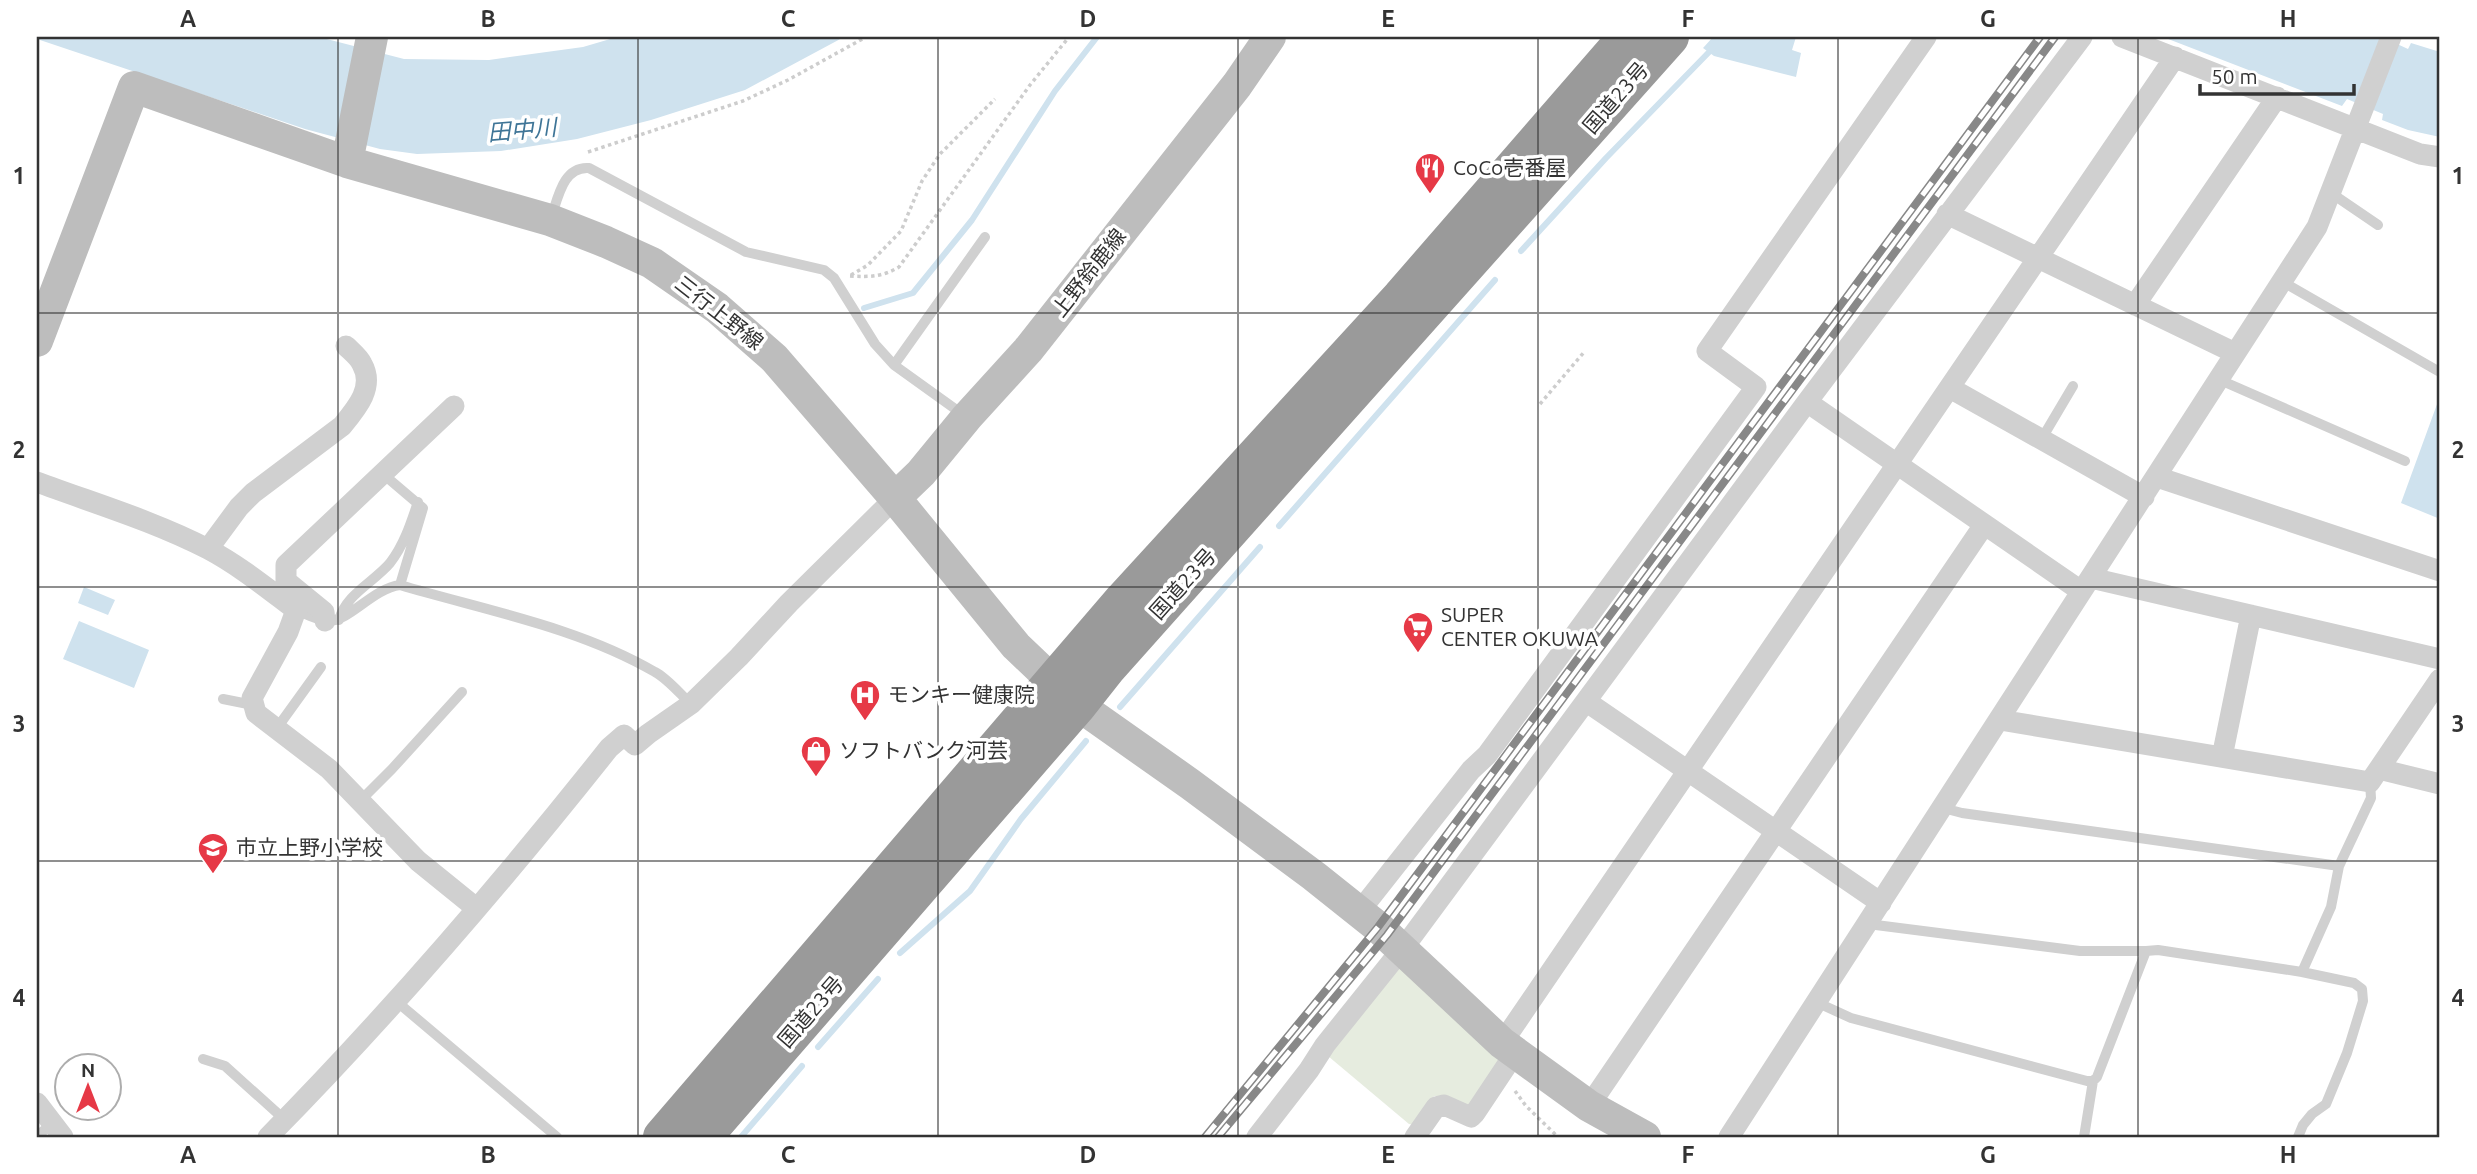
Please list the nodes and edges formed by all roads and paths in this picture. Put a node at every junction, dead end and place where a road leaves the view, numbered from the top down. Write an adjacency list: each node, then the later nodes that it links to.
1 (372, 37): 15 (main road)
2 (866, 37): 17 (path)
3 (1069, 37): 24 (path)
4 (1270, 37): 40 (main road, 上野鈴鹿線)
5 (1628, 37): 62 (highway, 国道23号)
6 (1670, 37): 62 (highway, 国道23号)
7 (1926, 37): 79 (street)
8 (2082, 37): 19 (street)
9 (2122, 37): 11 (street)
10 (2391, 37): 14 (street)
11 (2175, 57): 12 (street); 23 (street)
12 (2277, 97): 14 (street); 27 (street)
13 (995, 99): 24 (path)
14 (2356, 126): 16 (street); 18 (street)
15 (349, 153): 20 (main road, 三行上野線); 28 (main road, 三行上野線)
16 (2440, 157)
17 (575, 170): 20 (lane); 25 (lane)
18 (2331, 193): 21 (lane); 26 (street)
19 (1947, 215): 23 (street); 37 (street)
20 (550, 220): 48 (main road, 三行上野線)
21 (2378, 225)
22 (985, 237): 32 (lane)
23 (2038, 259): 27 (street); 36 (street)
24 (849, 276): 25 (path)
25 (834, 278): 32 (lane)
26 (2283, 282): 31 (street); 33 (lane)
27 (2135, 304): 31 (street)
28 (37, 341)
29 (346, 346): 51 (street)
30 (1585, 351): 38 (path)
31 (2235, 353): 34 (street)
32 (894, 365): 40 (lane)
33 (2438, 371)
34 (2220, 380): 42 (lane); 45 (street)
35 (2073, 386): 41 (lane)
36 (1950, 388): 41 (street); 43 (street)
37 (1807, 402): 43 (street); 64 (street)
38 (1540, 404)
39 (454, 406): 44 (street)
40 (967, 417): 48 (main road, 上野鈴鹿線)
41 (2041, 440): 47 (street)
42 (2405, 461)
43 (1897, 466): 50 (street); 70 (street)
44 (383, 474): 49 (lane); 57 (street)
45 (2157, 477): 47 (street); 52 (street)
46 (37, 482): 51 (street)
47 (2144, 496): 54 (street)
48 (895, 498): 62 (main road, 三行上野線); 65 (street)
49 (418, 502): 53 (lane); 57 (lane)
50 (1984, 524): 54 (street); 75 (street)
51 (208, 549): 55 (street)
52 (2440, 571)
53 (400, 584): 57 (lane); 65 (lane)
54 (2086, 584): 56 (street); 67 (street)
55 (296, 610): 57 (lane); 66 (street)
56 (2251, 615): 58 (street); 69 (street)
57 (332, 621)
58 (2440, 659)
59 (321, 667): 68 (lane)
60 (2440, 680): 71 (street)
61 (462, 692): 73 (lane)
62 (1066, 694): 79 (main road, 三行上野線); 95 (highway, 国道23号); 96 (highway, 国道23号)
63 (223, 699): 66 (lane)
64 (1587, 702): 70 (street); 81 (street)
65 (691, 704): 78 (street)
66 (253, 705): 68 (street)
67 (2000, 720): 69 (street); 74 (street)
68 (277, 728): 73 (street)
69 (2222, 757): 71 (street)
70 (1688, 772): 75 (street); 86 (street)
71 (2375, 776): 72 (street); 76 (lane)
72 (2440, 784)
73 (361, 800): 78 (street)
74 (1943, 808): 76 (lane); 77 (street)
75 (1776, 832): 77 (street); 90 (street)
76 (2339, 866): 83 (lane)
77 (1881, 903): 80 (street)
78 (476, 908): 84 (street)
79 (1359, 912): 81 (main road, 三行上野線)
80 (1868, 924): 82 (lane); 85 (street)
81 (1403, 948): 86 (main road, 三行上野線); 97 (street)
82 (2146, 951): 83 (lane); 88 (lane)
83 (2302, 972): 103 (lane)
84 (396, 1001): 91 (street); 94 (lane)
85 (1816, 1002): 88 (lane); 101 (street)
86 (1507, 1056): 90 (main road, 三行上野線); 98 (street); 99 (path)
87 (203, 1059): 91 (lane)
88 (2094, 1081): 102 (lane)
89 (37, 1103): 92 (street)
90 (1589, 1106): 100 (main road, 三行上野線)
91 (285, 1120): 93 (street)
92 (51, 1132)
93 (268, 1137)
94 (557, 1137)
95 (662, 1137)
96 (703, 1137)
97 (1257, 1137)
98 (1415, 1137)
99 (1558, 1137)
100 (1645, 1137)
101 (1730, 1137)
102 (2084, 1137)
103 (2298, 1137)

